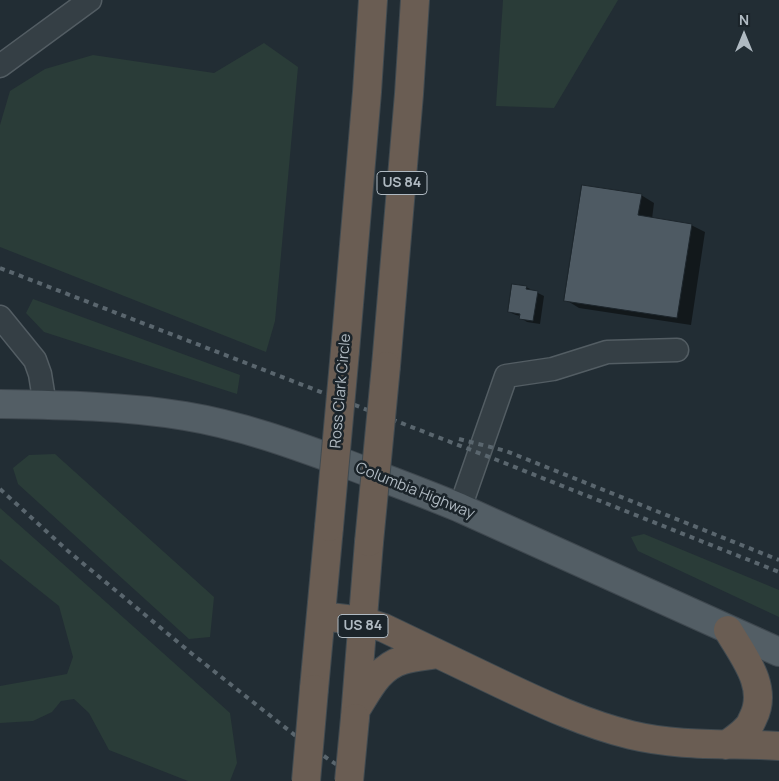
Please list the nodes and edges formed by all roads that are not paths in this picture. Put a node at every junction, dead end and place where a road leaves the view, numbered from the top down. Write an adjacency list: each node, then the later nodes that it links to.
1 (90, 0): 4 (street)
2 (373, 0): 10 (highway, Ross Clark Circle / US 84, bridge)
3 (416, 0): 11 (highway, US 84, bridge)
4 (0, 66)
5 (0, 318): 8 (street)
6 (677, 350): 9 (street)
7 (0, 404): 8 (main road, Columbia Highway)
8 (44, 404): 9 (main road, Columbia Highway)
9 (460, 508): 12 (main road, Columbia Highway)
10 (321, 616): 11 (highway); 19 (highway, Ross Clark Circle / US 84, bridge)
11 (363, 621): 14 (highway); 15 (highway, US 84)
12 (728, 630): 13 (main road, Columbia Highway); 17 (highway)
13 (779, 652)
14 (438, 654): 15 (highway); 17 (highway)
15 (355, 714): 20 (highway, US 84, bridge)
16 (779, 736): 18 (highway)
17 (726, 745): 18 (highway)
18 (766, 745)
19 (306, 781)
20 (349, 781)

